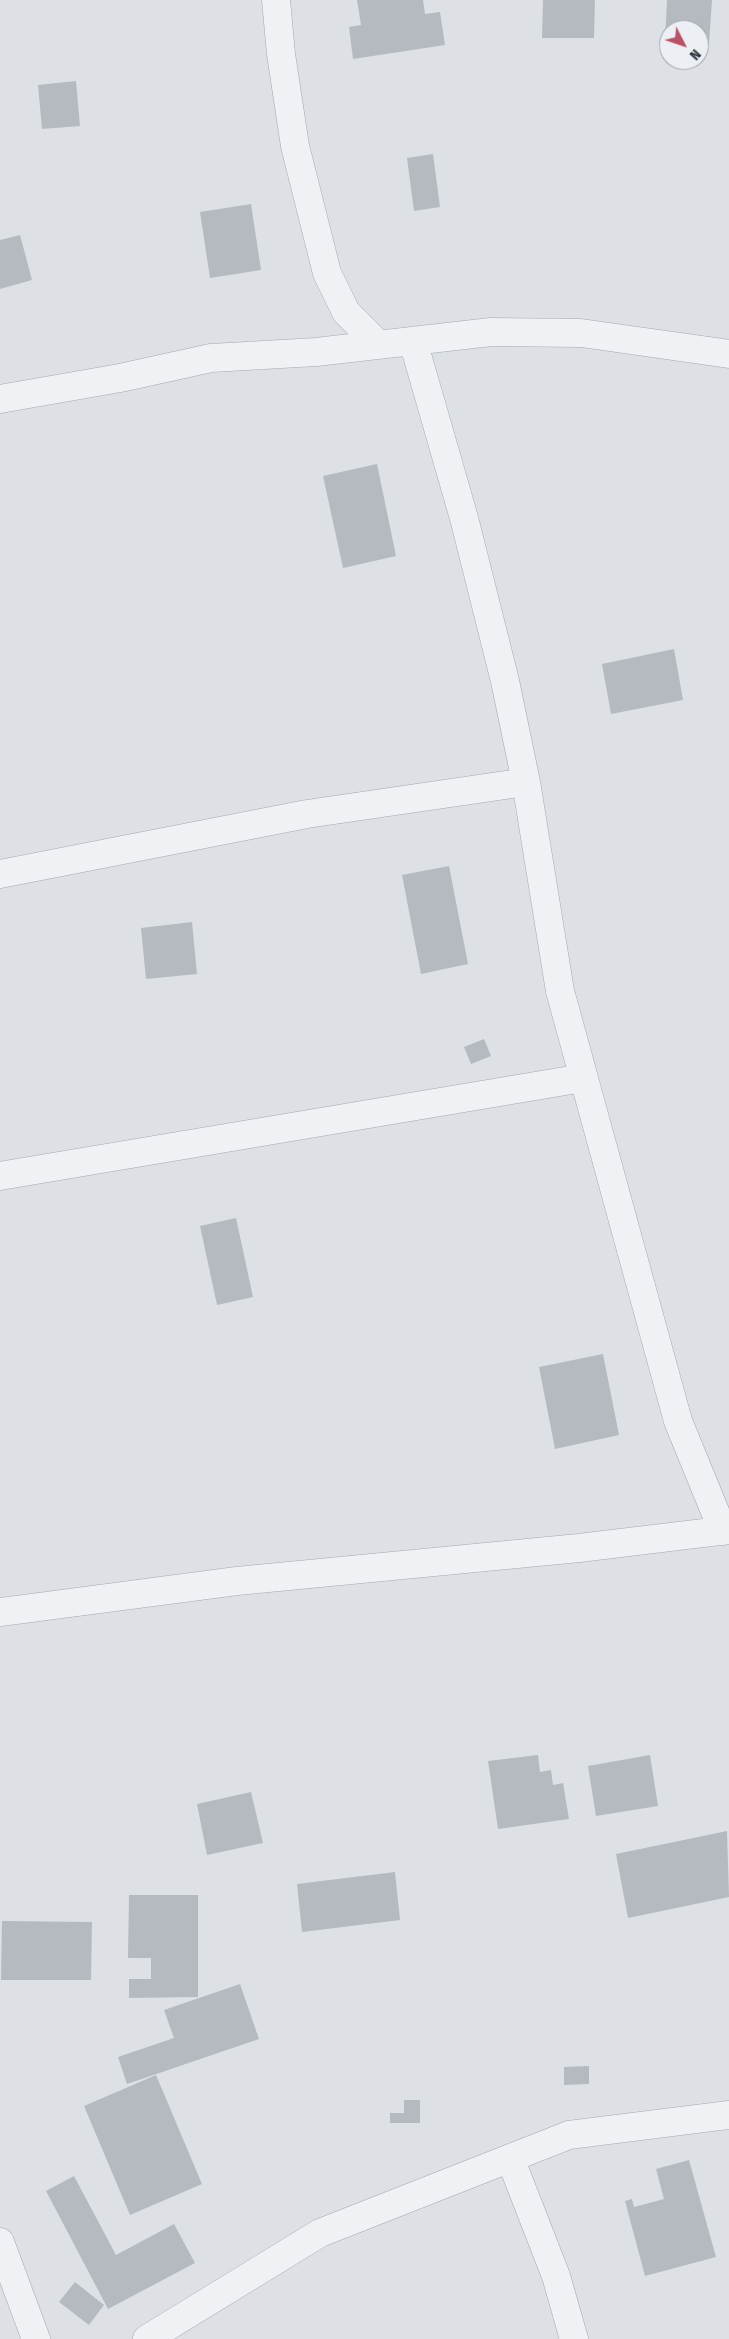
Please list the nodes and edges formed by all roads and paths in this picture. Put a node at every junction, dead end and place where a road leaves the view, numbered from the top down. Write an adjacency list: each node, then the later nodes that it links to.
1 (276, 0): 3 (street)
2 (413, 341): 3 (street); 4 (street); 6 (street)
3 (379, 344): 5 (street)
4 (729, 354)
5 (0, 399)
6 (526, 782): 7 (street); 8 (street)
7 (0, 874)
8 (583, 1078): 9 (street); 10 (street)
9 (0, 1176)
10 (726, 1530): 11 (street)
11 (0, 1612)
12 (729, 2116): 13 (street)
13 (510, 2158): 16 (street); 17 (street)
14 (0, 2242): 15 (street)
15 (36, 2339)
16 (147, 2339)
17 (574, 2339)

